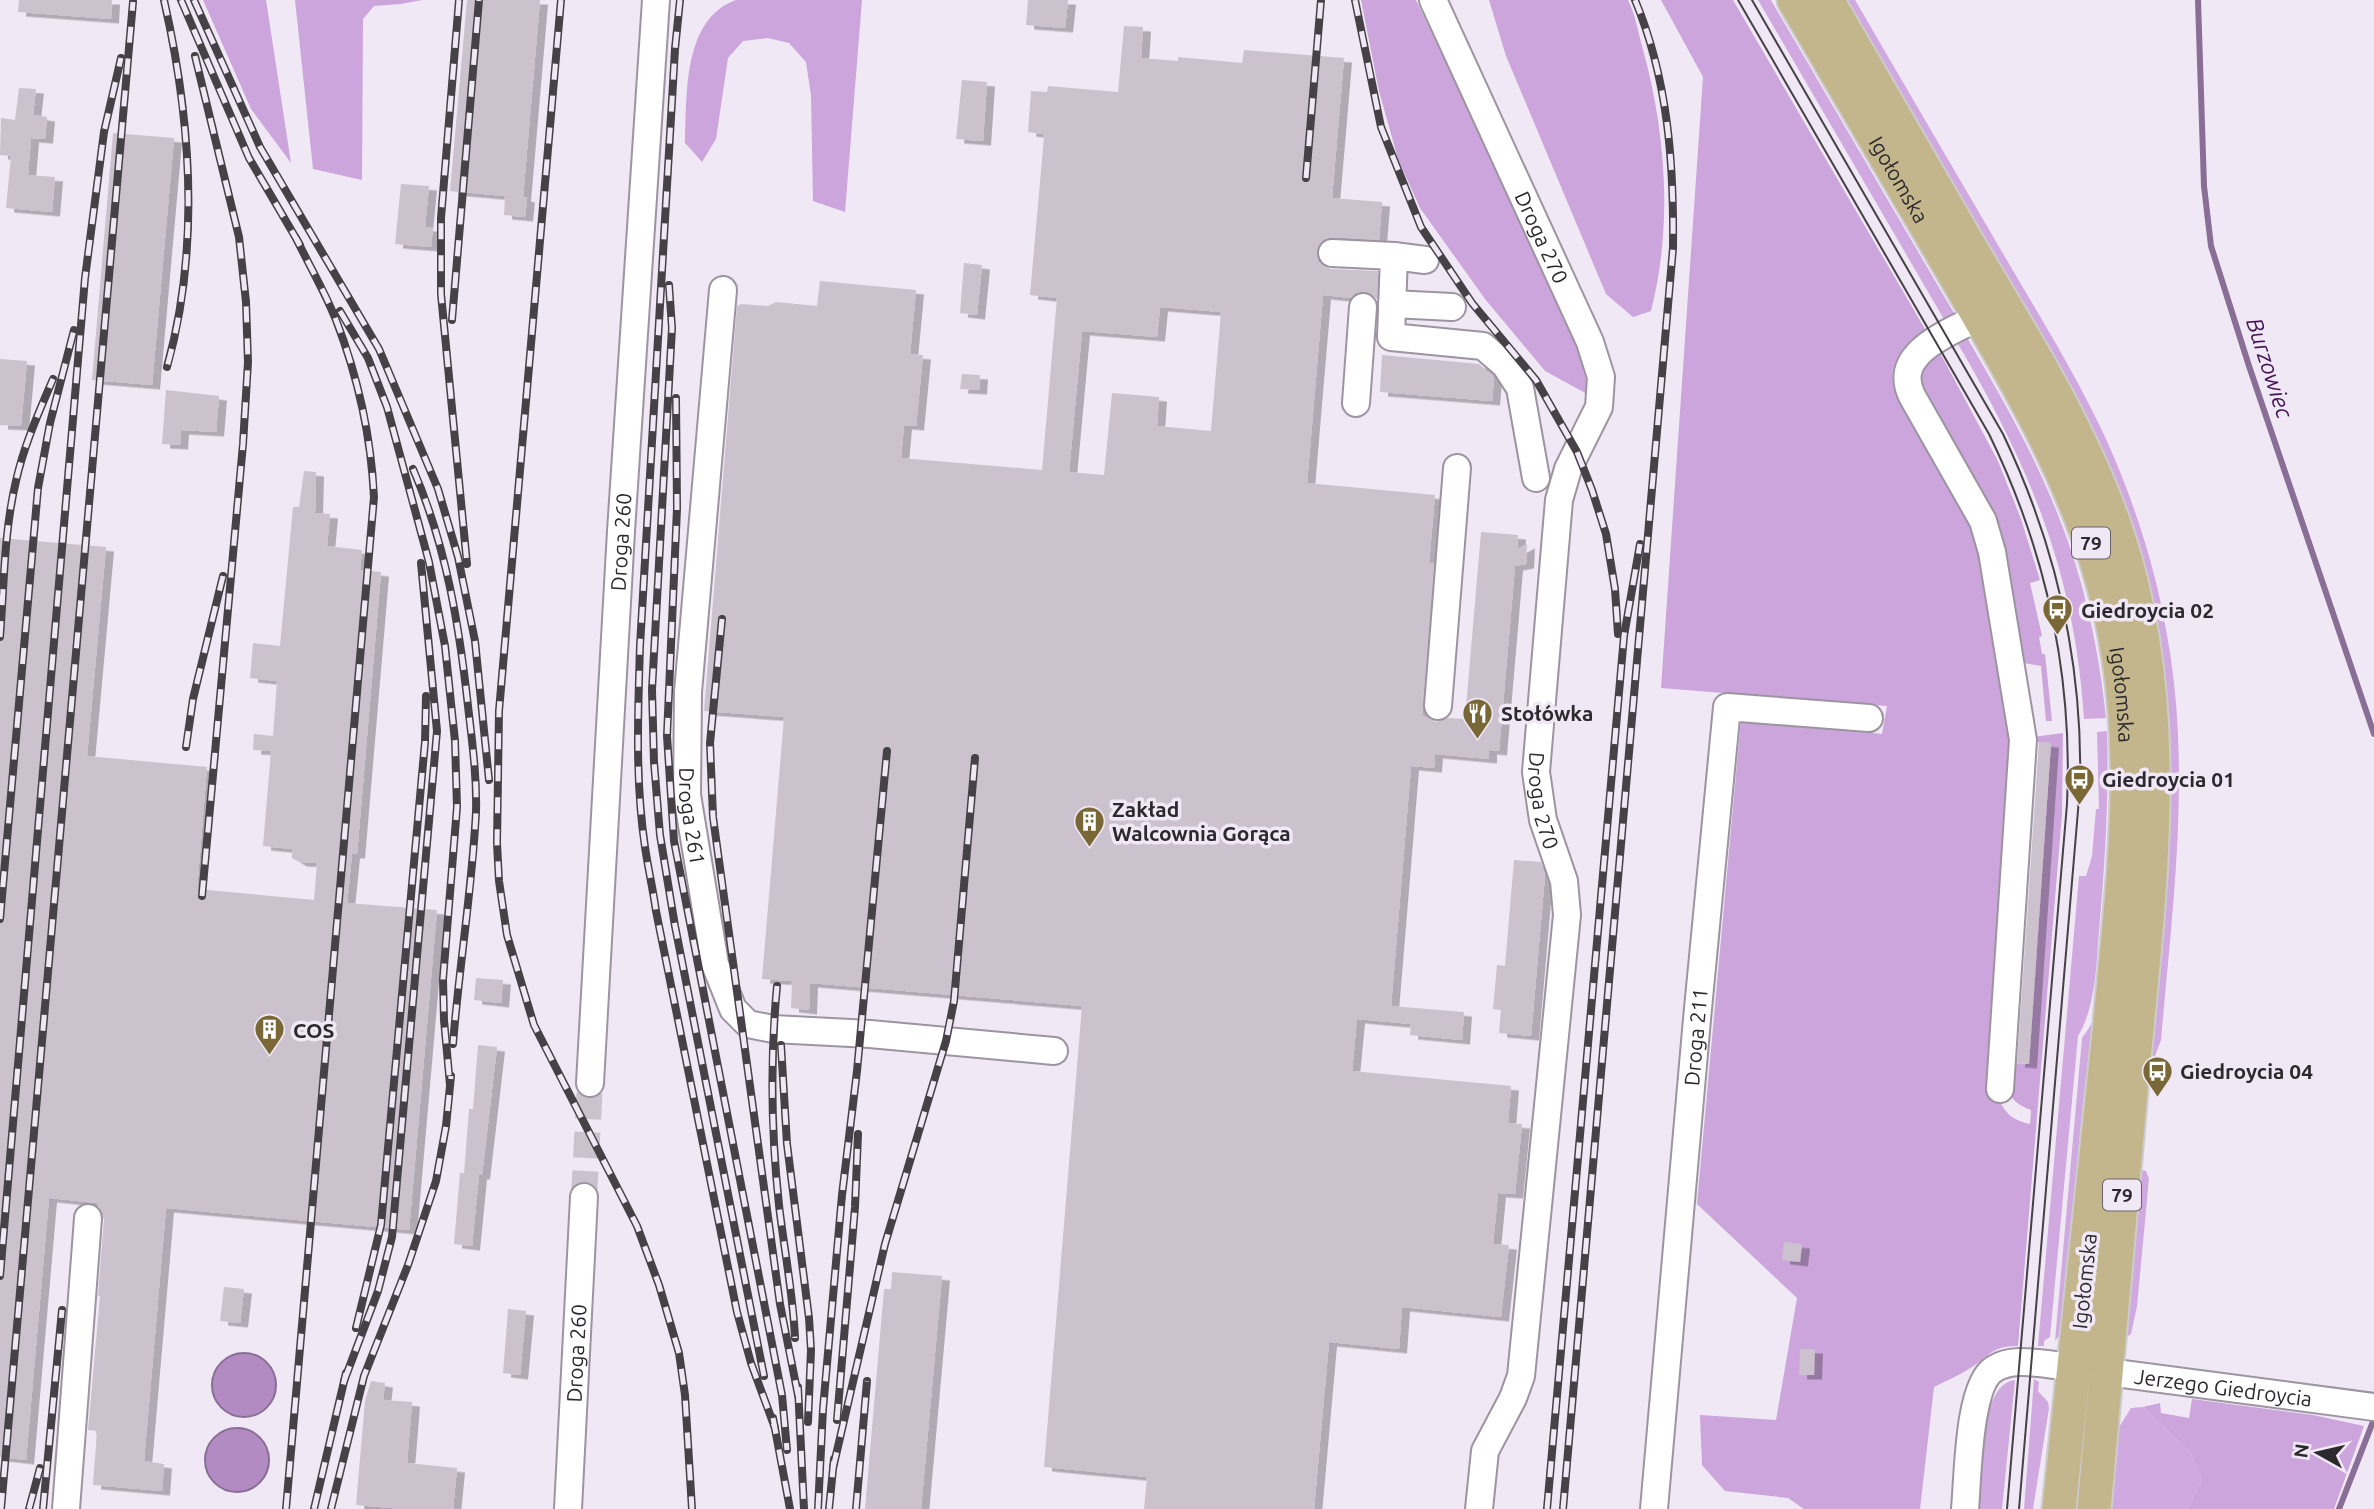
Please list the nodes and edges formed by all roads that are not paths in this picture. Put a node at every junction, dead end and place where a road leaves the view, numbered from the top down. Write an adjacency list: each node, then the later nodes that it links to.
1 (656, 0): 19 (street, Droga 260)
2 (1433, 0): 27 (street, Droga 270)
3 (1794, 0): 12 (main road, Igołomska / 79)
4 (1827, 0): 23 (main road, Igołomska / 79)
5 (1332, 253): 6 (street)
6 (1394, 256): 7 (street); 9 (street)
7 (1425, 260)
8 (723, 290): 18 (street, Droga 261)
9 (1392, 304): 11 (street); 15 (street)
10 (1363, 307): 13 (street)
11 (1452, 307)
12 (1979, 317): 20 (street); 23 (main road, Igołomska / 79)
13 (1356, 403)
14 (1457, 468): 16 (street)
15 (1536, 478)
16 (1438, 706)
17 (1869, 718): 28 (street, Droga 211)
18 (1055, 1051)
19 (590, 1083)
20 (2000, 1088)
21 (584, 1197): 26 (street, Droga 260)
22 (88, 1217): 25 (street)
23 (2090, 1369): 24 (street, Jerzego Giedroycia); 29 (street, Jerzego Giedroycia); 30 (main road, Igołomska / 79); 31 (main road, Igołomska / 79)
24 (2374, 1407)
25 (66, 1509)
26 (568, 1509)
27 (1479, 1509)
28 (1654, 1509)
29 (1965, 1509)
30 (2059, 1509)
31 (2094, 1509)

